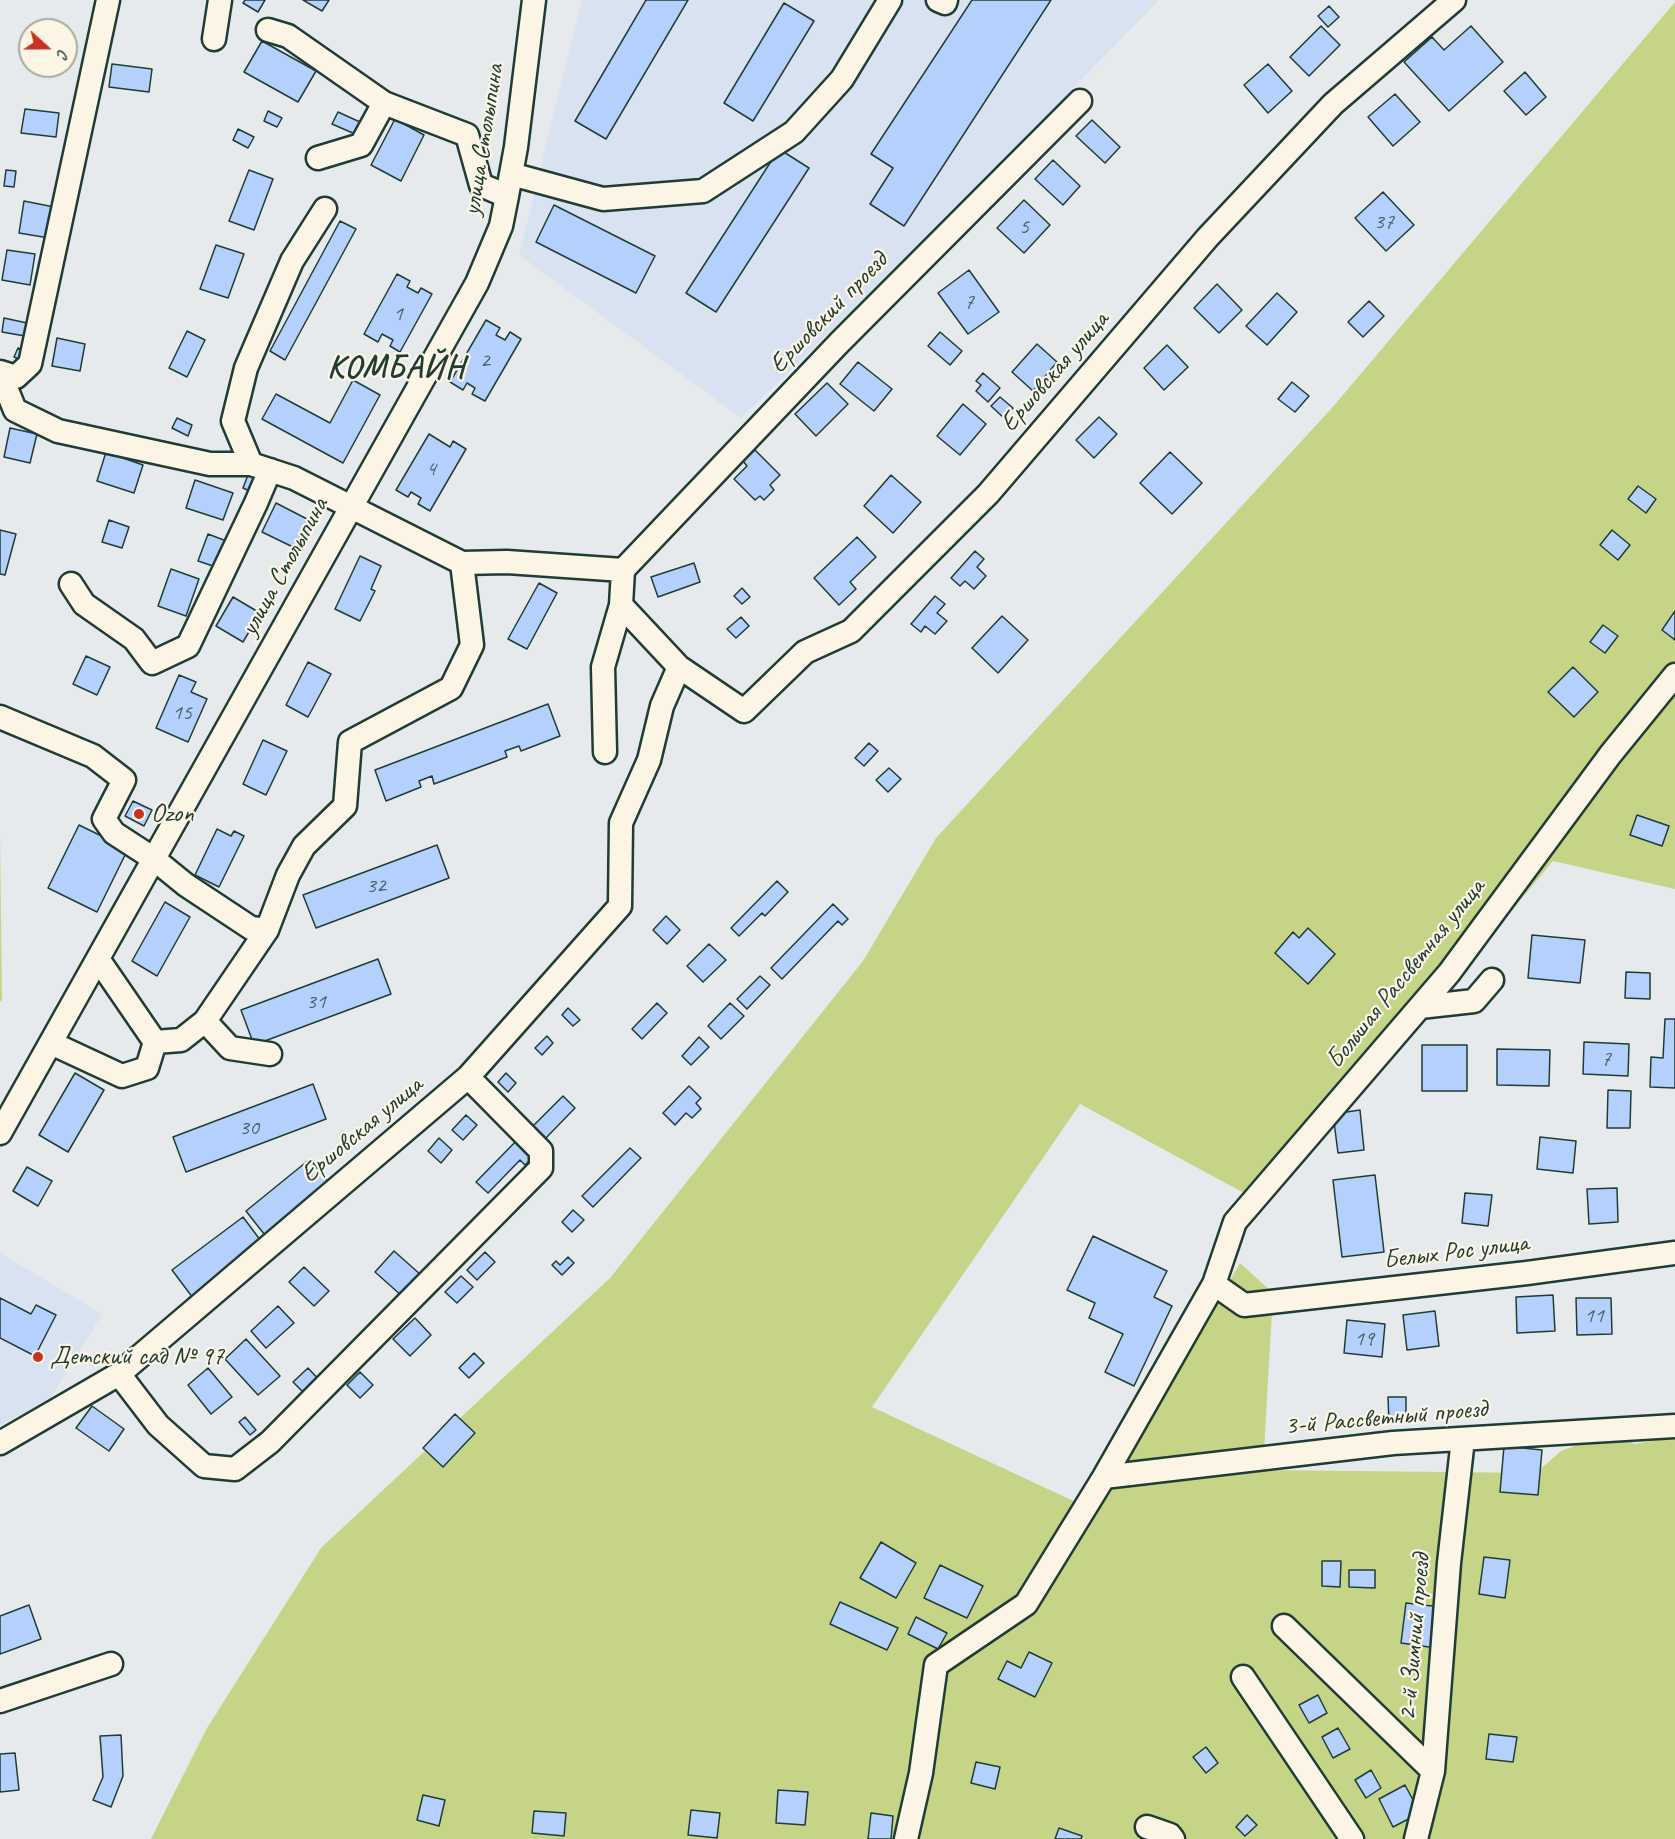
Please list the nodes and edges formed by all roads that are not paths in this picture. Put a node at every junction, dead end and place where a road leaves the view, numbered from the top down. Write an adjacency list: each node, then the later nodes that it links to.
1 (108, 0): 15 (street)
2 (220, 0): 9 (street)
3 (534, 0): 13 (street, улица Столыпина)
4 (890, 0): 13 (street)
5 (938, 0): 6 (street)
6 (946, 0)
7 (1454, 0): 22 (street, Ершовская улица)
8 (268, 30): 11 (street)
9 (214, 39)
10 (1080, 101): 19 (street, Ершовский проезд)
11 (384, 103): 12 (street); 13 (street)
12 (318, 158)
13 (509, 185): 17 (street, улица Столыпина)
14 (325, 209): 16 (street)
15 (0, 372): 16 (street)
16 (260, 467): 17 (street); 20 (street)
17 (351, 507): 18 (street); 26 (street, улица Столыпина)
18 (462, 563): 19 (street); 27 (street)
19 (623, 570): 21 (street)
20 (71, 584)
21 (621, 605): 22 (street); 25 (street)
22 (679, 667): 35 (street, Ершовская улица)
23 (1675, 675): 30 (street, Большая Рассветная улица)
24 (0, 717): 26 (street)
25 (604, 752)
26 (154, 859): 27 (street); 28 (street, улица Столыпина)
27 (267, 930): 31 (street)
28 (98, 959): 32 (street); 33 (street, улица Столыпина)
29 (1492, 980): 30 (street)
30 (1420, 1007): 38 (street, Большая Рассветная улица)
31 (205, 1022): 32 (street); 34 (street)
32 (155, 1042): 33 (street)
33 (51, 1043): 36 (street, улица Столыпина)
34 (270, 1054)
35 (468, 1077): 39 (street, Ершовская улица); 39 (street)
36 (0, 1133)
37 (1675, 1253): 38 (street, Белых Рос улица)
38 (1214, 1284): 43 (street, Большая Рассветная улица)
39 (119, 1374): 42 (street, Ершовская улица)
40 (1675, 1426): 41 (street, 3-й Рассветный проезд)
41 (1463, 1439): 43 (street, 3-й Рассветный проезд); 48 (street, 2-й Зимний проезд)
42 (0, 1443)
43 (1104, 1477): 50 (street, Большая Рассветная улица)
44 (1284, 1626): 48 (street)
45 (111, 1664): 47 (street)
46 (1243, 1677): 52 (street)
47 (0, 1701)
48 (1433, 1771): 53 (street, 2-й Зимний проезд)
49 (1147, 1827): 51 (street)
50 (906, 1839)
51 (1173, 1839)
52 (1352, 1839)
53 (1416, 1839)

